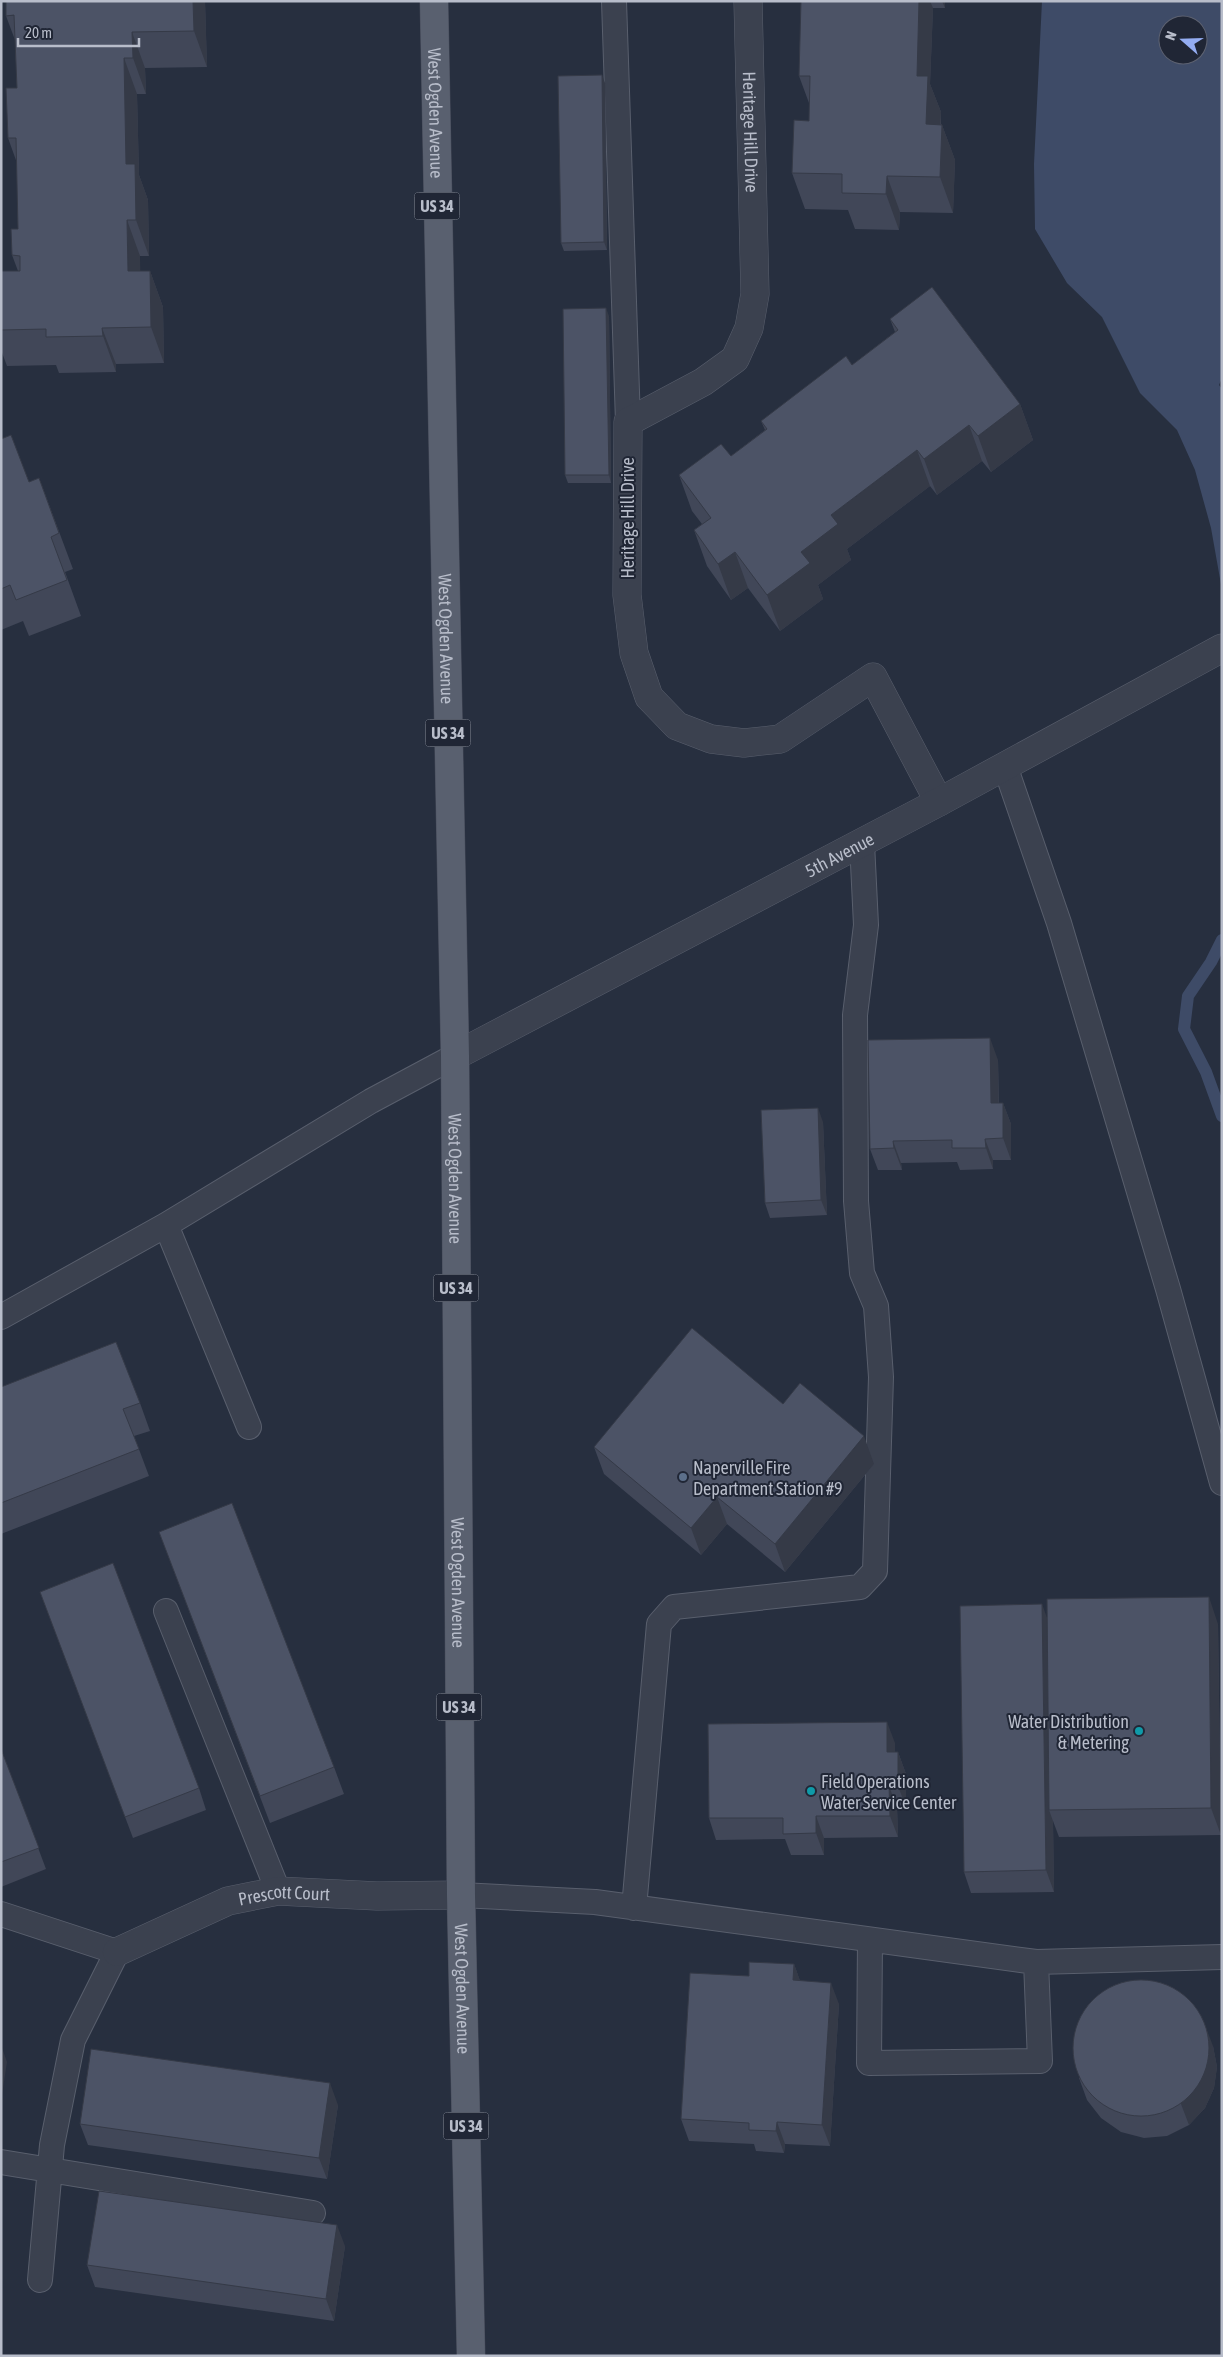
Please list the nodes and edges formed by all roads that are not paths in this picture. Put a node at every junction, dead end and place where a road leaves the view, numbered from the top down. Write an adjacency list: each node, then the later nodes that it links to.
1 (434, 1): 9 (main road, West Ogden Avenue / US 34)
2 (614, 1): 4 (lane)
3 (748, 1): 4 (street, Heritage Hill Drive)
4 (628, 422): 7 (street, Heritage Hill Drive)
5 (1222, 648): 6 (street, 5th Avenue)
6 (1006, 766): 7 (street, 5th Avenue); 13 (lane)
7 (940, 802): 8 (street, 5th Avenue)
8 (862, 843): 9 (street, 5th Avenue); 17 (lane)
9 (455, 1056): 10 (lane); 16 (main road, West Ogden Avenue / US 34)
10 (166, 1225): 11 (lane); 12 (lane)
11 (1, 1317)
12 (249, 1427)
13 (1222, 1483)
14 (166, 1611): 15 (lane)
15 (278, 1891): 16 (street, Prescott Court); 20 (street, Prescott Court)
16 (461, 1895): 17 (lane); 27 (main road, West Ogden Avenue / US 34)
17 (634, 1908): 19 (lane)
18 (1, 1914): 20 (lane)
19 (870, 1940): 22 (lane); 22 (lane)
20 (117, 1952): 24 (lane)
21 (1222, 1957): 22 (lane)
22 (1036, 1962)
23 (1, 2162): 24 (lane)
24 (49, 2170): 25 (lane); 26 (lane)
25 (313, 2213)
26 (40, 2280)
27 (471, 2356)

